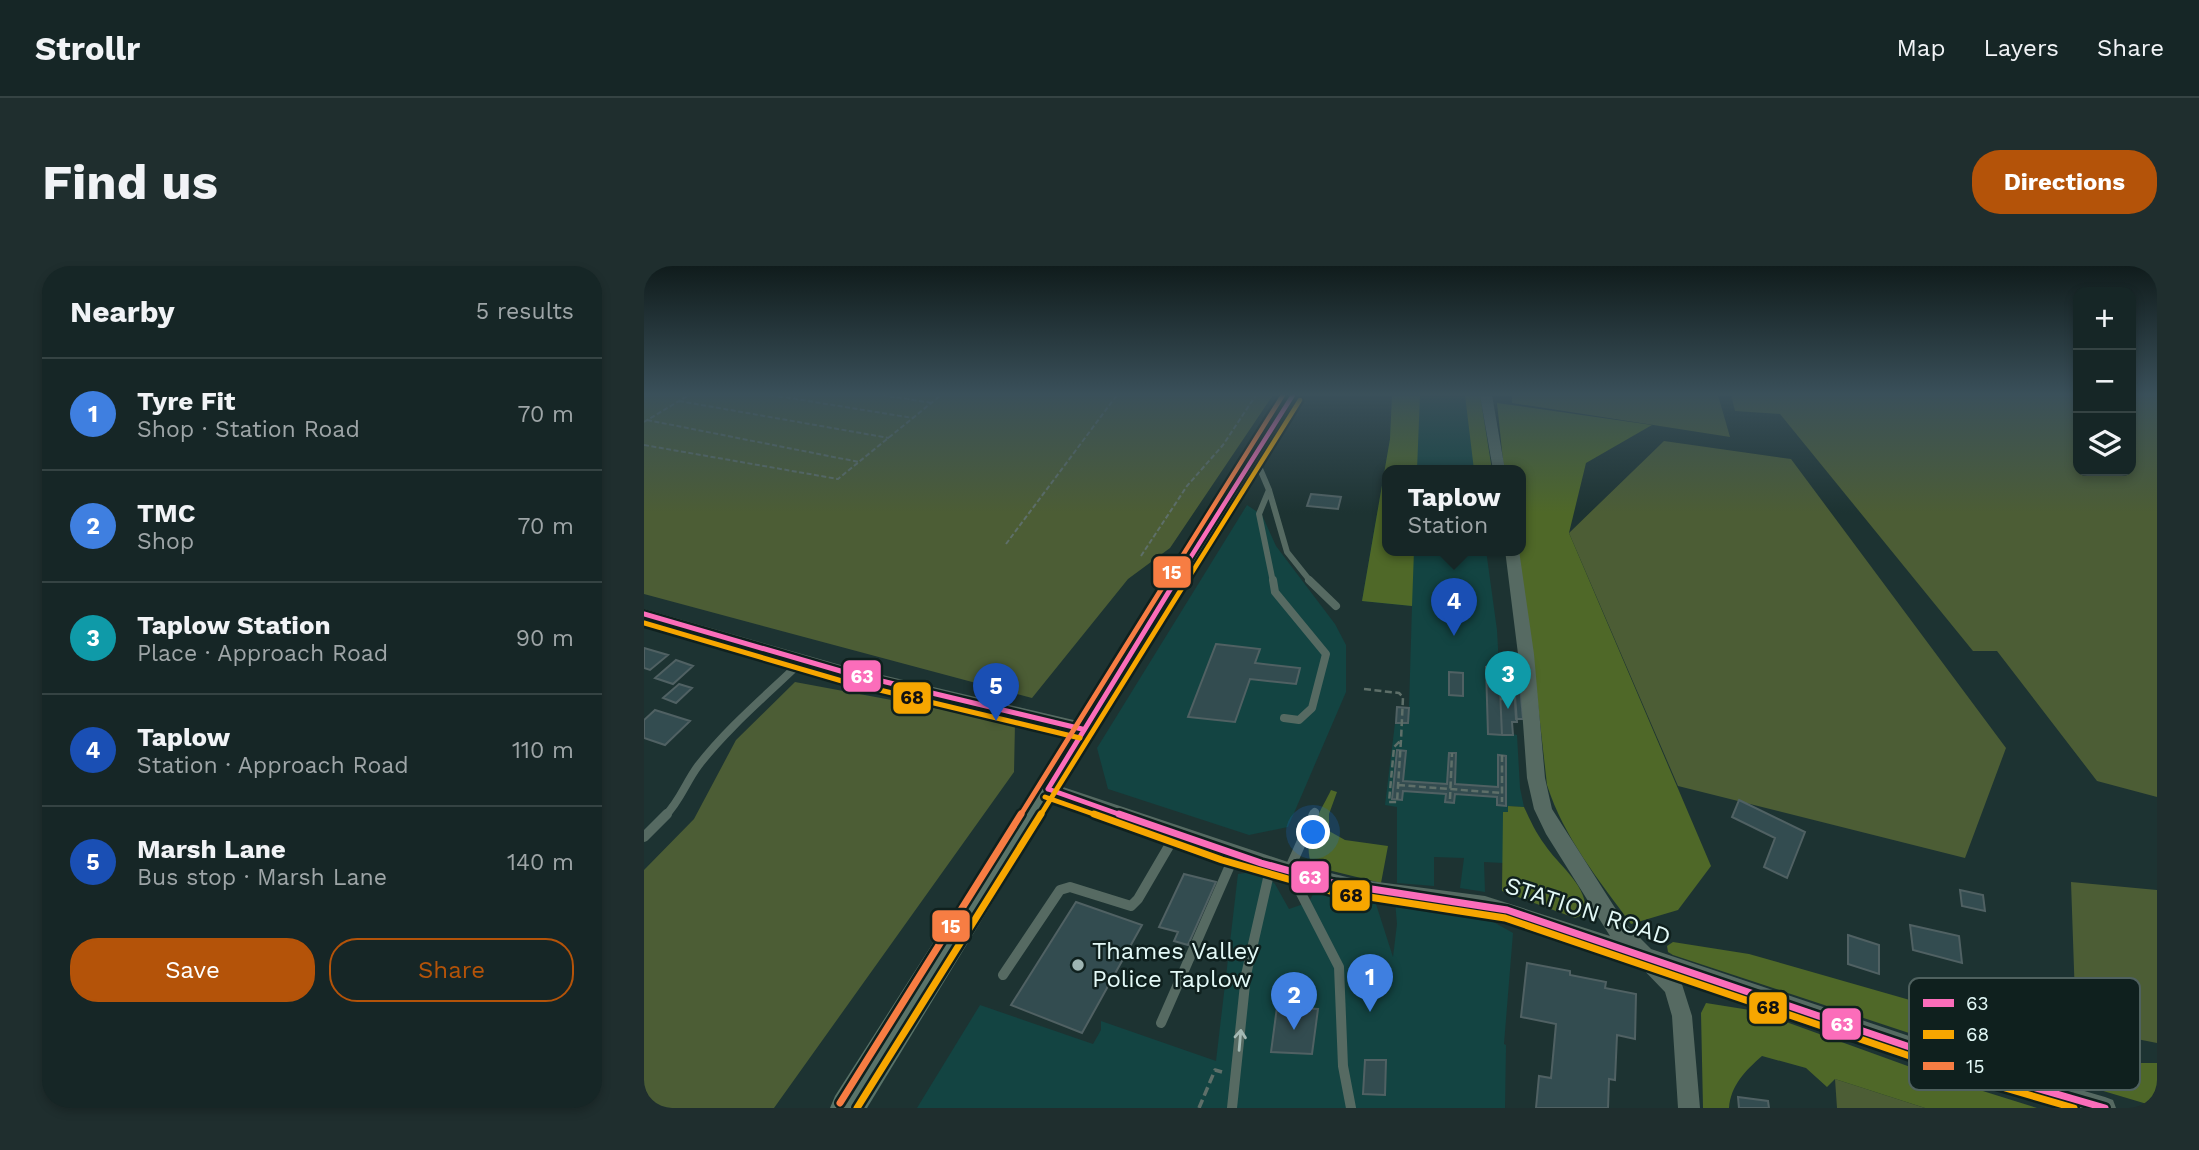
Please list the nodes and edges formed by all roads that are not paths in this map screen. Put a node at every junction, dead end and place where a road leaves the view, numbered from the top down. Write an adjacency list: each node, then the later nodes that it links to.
1 (1269, 434): 3 (main road)
2 (1493, 434): 4 (street)
3 (1255, 457): 5 (lane); 11 (main road)
4 (1498, 465)
5 (1269, 490): 7 (lane); 10 (lane)
6 (1513, 556): 18 (street)
7 (1336, 606)
8 (644, 614): 9 (street)
9 (803, 660): 11 (street); 15 (lane)
10 (1284, 718)
11 (1082, 729): 12 (main road)
12 (1048, 789): 14 (street, STATION ROAD); 22 (main road)
13 (1315, 812): 17 (lane)
14 (1176, 834): 16 (street, STATION ROAD); 19 (lane)
15 (644, 837)
16 (1235, 854): 17 (street, STATION ROAD); 20 (lane)
17 (1280, 867): 18 (street, STATION ROAD); 26 (lane, one-way to 17); 27 (lane)
18 (1648, 958): 21 (street, STATION ROAD); 28 (street)
19 (1003, 975)
20 (1161, 1023)
21 (1909, 1047)
22 (884, 1051): 24 (main road); 25 (lane)
23 (2043, 1090): 29 (street, STATION ROAD)
24 (847, 1108)
25 (864, 1108)
26 (1232, 1108)
27 (1351, 1108)
28 (1689, 1108)
29 (2105, 1108)

